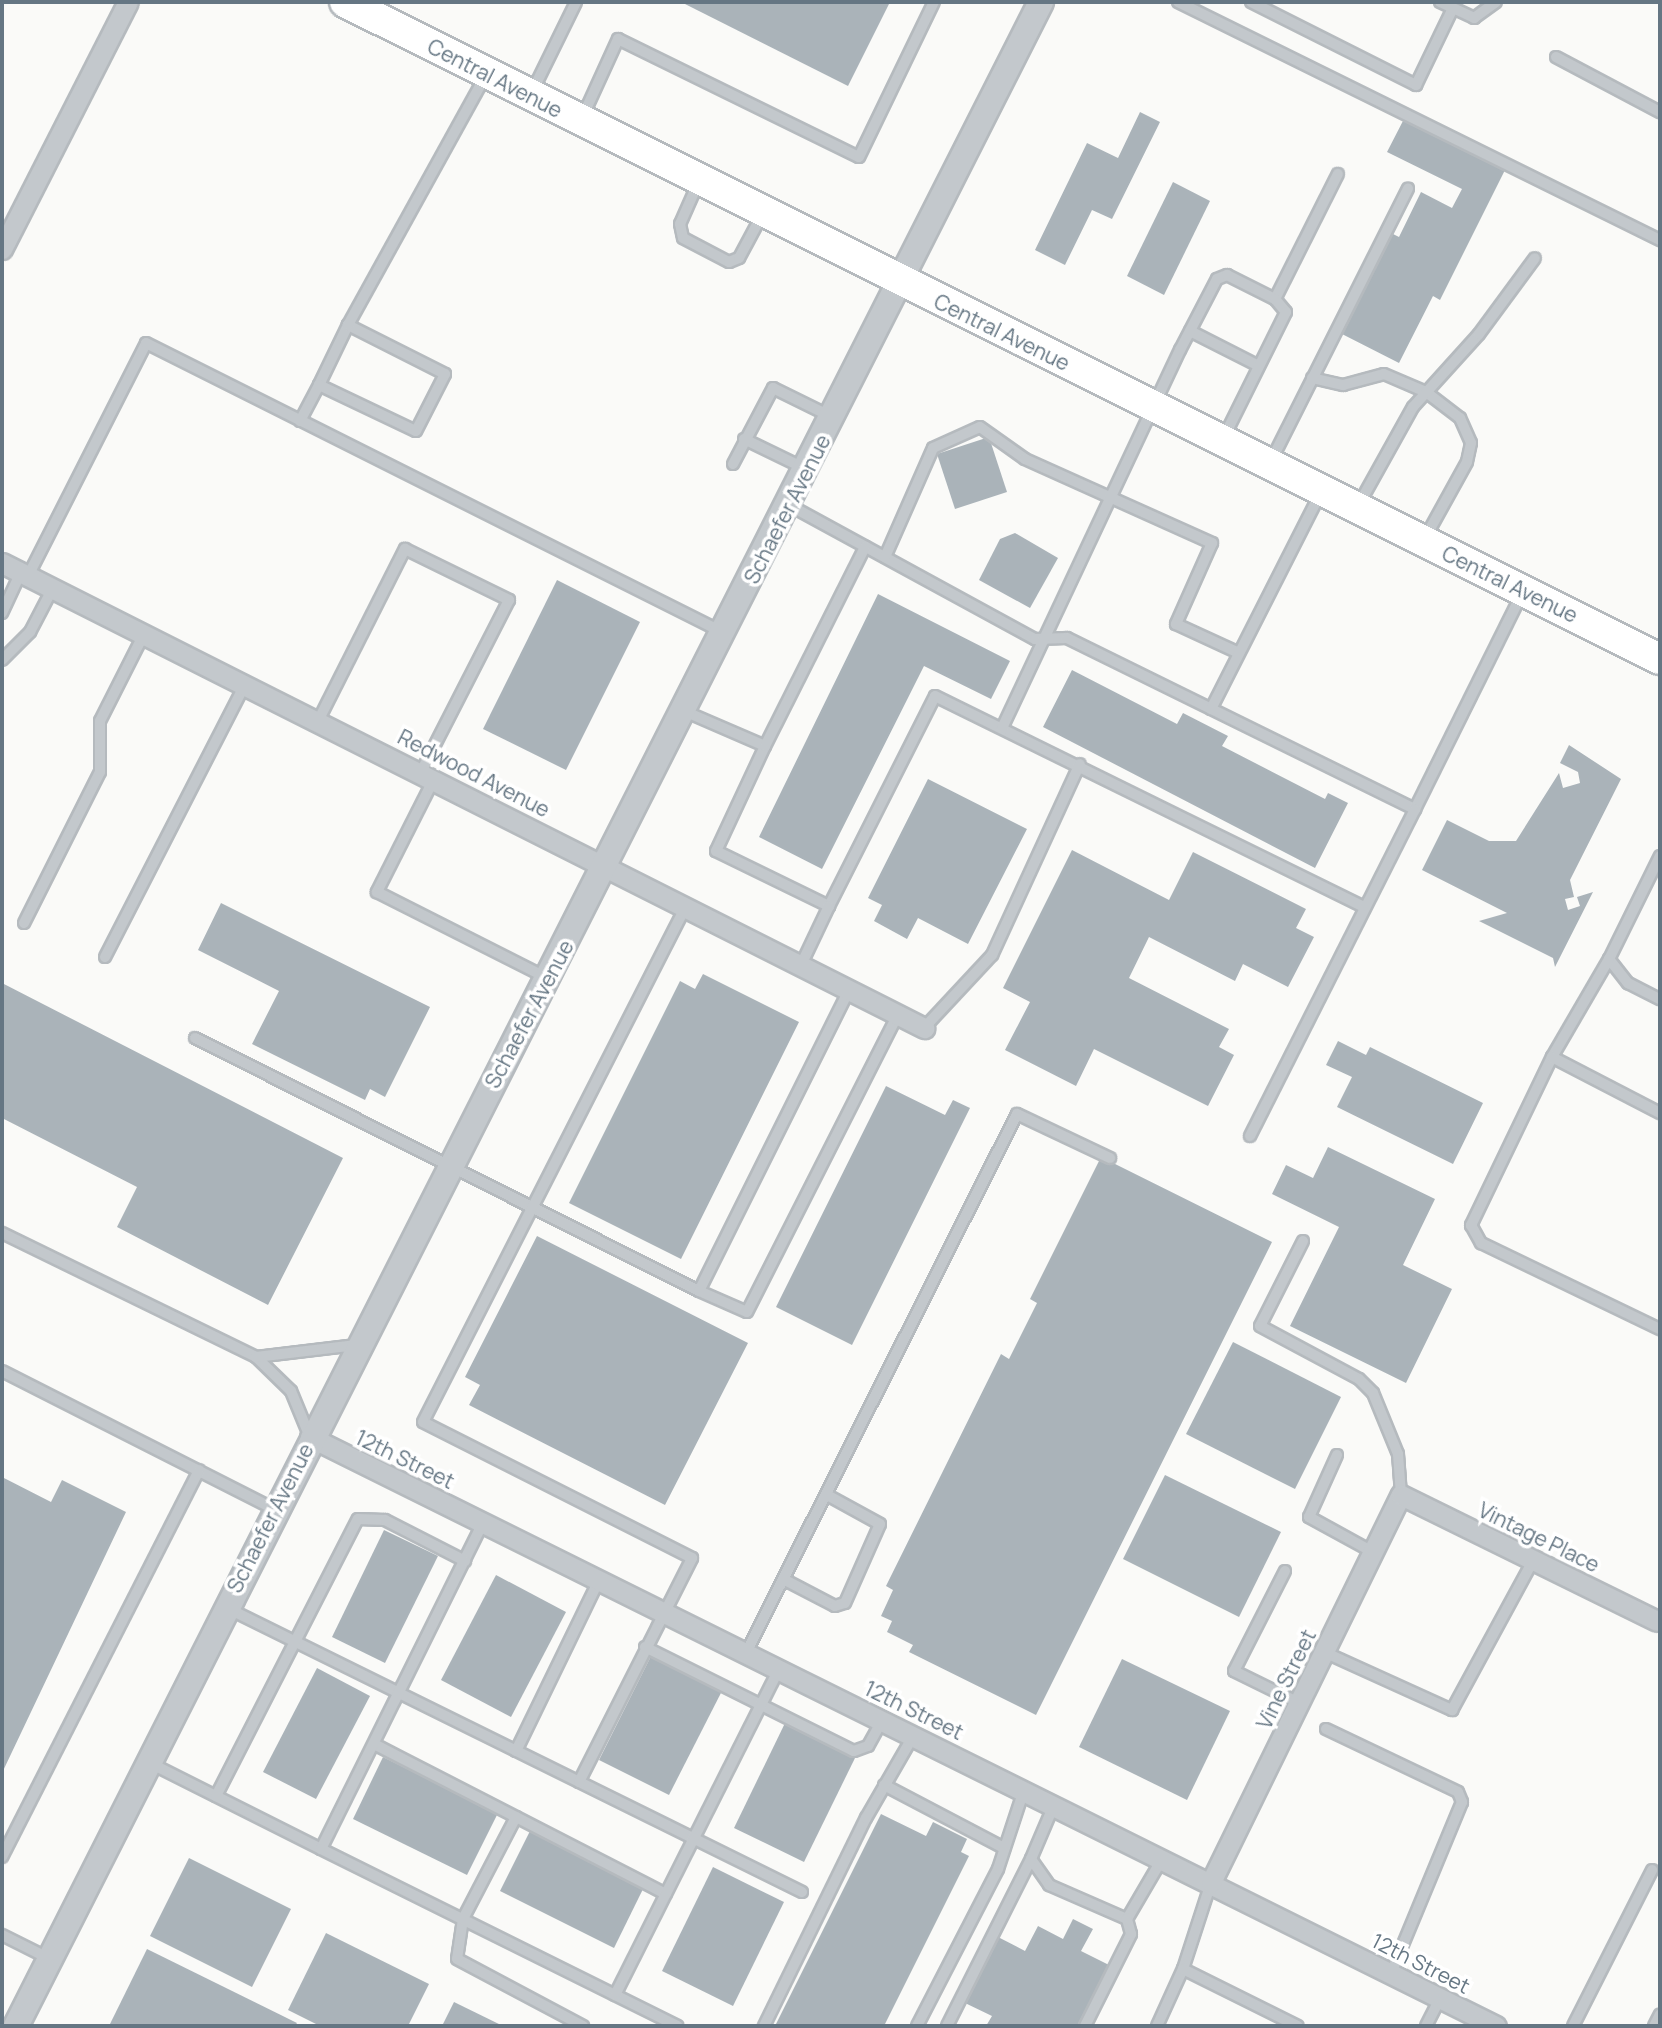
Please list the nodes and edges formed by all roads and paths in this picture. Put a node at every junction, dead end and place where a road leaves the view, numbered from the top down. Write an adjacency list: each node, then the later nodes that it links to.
1 (128, 2): 21 (street)
2 (345, 2): 12 (main road, Central Avenue)
3 (576, 2): 13 (lane)
4 (934, 2): 15 (lane)
5 (1041, 2): 23 (street, Schaefer Avenue)
6 (1178, 2): 20 (lane)
7 (1251, 2): 10 (lane)
8 (1440, 2): 10 (lane)
9 (1496, 2): 10 (lane)
10 (1453, 8)
11 (1556, 57): 14 (lane)
12 (487, 74): 13 (main road, Central Avenue); 25 (lane)
13 (530, 95): 15 (main road, Central Avenue)
14 (1660, 112)
15 (581, 121): 17 (main road, Central Avenue)
16 (1338, 174): 24 (lane)
17 (700, 180): 19 (main road, Central Avenue); 19 (lane)
18 (1408, 189): 28 (lane)
19 (764, 213): 23 (main road, Central Avenue)
20 (1660, 240)
21 (2, 249)
22 (1535, 258): 30 (lane)
23 (902, 282): 31 (main road, Central Avenue); 32 (street, Schaefer Avenue)
24 (1275, 299): 26 (lane); 27 (lane)
25 (348, 325): 29 (lane); 29 (lane)
26 (1190, 331): 27 (lane); 31 (lane)
27 (1259, 366): 35 (lane)
28 (1312, 378): 30 (lane); 37 (lane)
29 (319, 385): 33 (lane)
30 (1426, 392): 42 (lane); 43 (lane)
31 (1154, 407): 35 (main road, Central Avenue); 40 (lane)
32 (833, 418): 34 (lane); 38 (street, Schaefer Avenue)
33 (300, 421): 47 (lane); 51 (lane)
34 (744, 439): 36 (lane); 38 (lane)
35 (1222, 441): 37 (main road, Central Avenue)
36 (733, 464)
37 (1269, 464): 39 (main road, Central Avenue)
38 (807, 470): 41 (street, Schaefer Avenue)
39 (1322, 490): 42 (main road, Central Avenue); 54 (lane)
40 (1114, 495): 45 (lane); 53 (lane); 54 (lane)
41 (789, 505): 44 (lane); 51 (street, Schaefer Avenue)
42 (1357, 508): 43 (main road, Central Avenue)
43 (1423, 541): 49 (main road, Central Avenue)
44 (865, 547): 45 (lane); 62 (lane)
45 (885, 557): 53 (lane)
46 (2, 563): 47 (street, Redwood Avenue)
47 (25, 574): 48 (street, Redwood Avenue); 50 (lane)
48 (53, 588): 52 (street, Redwood Avenue); 56 (lane)
49 (1524, 591): 55 (main road, Central Avenue); 65 (lane)
50 (2, 613)
51 (724, 633): 59 (street, Schaefer Avenue)
52 (144, 634): 57 (street, Redwood Avenue); 71 (lane)
53 (1043, 638): 58 (lane); 61 (lane)
54 (1239, 653): 58 (lane)
55 (1660, 659)
56 (2, 660)
57 (246, 685): 60 (street, Redwood Avenue); 72 (lane)
58 (1211, 709): 65 (lane)
59 (684, 711): 62 (lane); 67 (street, Schaefer Avenue)
60 (318, 721): 64 (street, Redwood Avenue); 64 (lane)
61 (1002, 728): 63 (lane); 69 (lane)
62 (765, 746): 69 (lane)
63 (1080, 764): 70 (lane); 79 (lane)
64 (427, 776): 67 (street, Redwood Avenue); 75 (lane)
65 (1416, 809): 70 (lane)
66 (1660, 856): 73 (lane)
67 (606, 865): 68 (street, Redwood Avenue); 75 (street, Schaefer Avenue)
68 (686, 906): 74 (street, Redwood Avenue); 86 (lane)
69 (829, 906): 74 (lane)
70 (1363, 907): 83 (lane)
71 (24, 923)
72 (105, 957)
73 (1609, 959): 77 (lane); 81 (lane)
74 (801, 965): 76 (street, Redwood Avenue)
75 (547, 978): 85 (street, Schaefer Avenue)
76 (849, 990): 78 (street, Redwood Avenue); 89 (lane)
77 (1660, 999)
78 (898, 1015): 79 (street, Redwood Avenue); 89 (lane)
79 (924, 1028)
80 (195, 1038): 85 (lane)
81 (1552, 1058): 82 (lane); 90 (lane)
82 (1660, 1114)
83 (1250, 1136)
84 (1110, 1158): 98 (lane)
85 (448, 1169): 86 (lane); 91 (street, Schaefer Avenue)
86 (528, 1209): 89 (lane); 108 (lane)
87 (2, 1233): 92 (lane)
88 (1303, 1241): 97 (lane)
89 (699, 1292)
90 (1660, 1329)
91 (356, 1345): 92 (lane); 94 (street, Schaefer Avenue)
92 (256, 1357): 94 (lane)
93 (2, 1371): 96 (lane)
94 (310, 1437): 99 (street, Schaefer Avenue); 100 (street, 12th Street)
95 (1337, 1455): 101 (lane)
96 (199, 1471): 99 (lane); 133 (lane)
97 (1401, 1495): 101 (street, Vine Street); 102 (street, Vintage Place)
98 (829, 1496): 106 (lane); 106 (lane)
99 (274, 1509): 107 (street, Schaefer Avenue)
100 (484, 1523): 103 (lane); 105 (street, 12th Street)
101 (1373, 1552): 112 (street, Vine Street)
102 (1535, 1559): 109 (street, Vintage Place); 112 (lane)
103 (465, 1561): 110 (lane); 115 (lane)
104 (1285, 1571): 116 (lane)
105 (599, 1580): 108 (street, 12th Street); 122 (lane)
106 (785, 1580): 113 (lane)
107 (225, 1607): 110 (lane); 123 (street, Schaefer Avenue)
108 (662, 1611): 111 (lane); 113 (street, 12th Street)
109 (1657, 1621)
110 (293, 1641): 115 (lane); 127 (lane)
111 (645, 1647): 117 (lane); 124 (lane)
112 (1324, 1652): 116 (street, Vine Street)
113 (746, 1653): 114 (street, 12th Street)
114 (779, 1669): 117 (lane); 118 (street, 12th Street)
115 (400, 1693): 121 (lane); 122 (lane)
116 (1299, 1703): 137 (street, Vine Street)
117 (761, 1704): 118 (lane); 130 (lane)
118 (883, 1720): 120 (street, 12th Street)
119 (1326, 1729): 145 (lane)
120 (914, 1735): 125 (lane); 126 (street, 12th Street)
121 (374, 1744): 129 (lane); 132 (lane)
122 (516, 1751): 124 (lane)
123 (148, 1762): 127 (lane); 143 (street, Schaefer Avenue)
124 (579, 1782): 130 (lane)
125 (884, 1785): 131 (lane); 153 (lane)
126 (1024, 1790): 128 (street, 12th Street); 131 (lane)
127 (216, 1796): 132 (lane)
128 (1054, 1805): 134 (street, 12th Street); 135 (lane)
129 (516, 1817): 139 (lane); 140 (lane)
130 (694, 1838): 138 (lane); 139 (lane)
131 (1004, 1848): 154 (lane)
132 (321, 1849): 140 (lane)
133 (2, 1857)
134 (1162, 1858): 137 (street, 12th Street); 141 (lane)
135 (1031, 1859): 141 (lane); 155 (lane)
136 (1653, 1870): 160 (lane)
137 (1211, 1882): 144 (lane); 145 (street, 12th Street)
138 (802, 1892)
139 (666, 1894): 146 (lane)
140 (463, 1919): 146 (lane); 151 (lane)
141 (1128, 1919): 156 (lane)
142 (2, 1935): 143 (lane)
143 (50, 1959): 149 (street, Schaefer Avenue)
144 (1183, 1969): 157 (lane); 158 (lane)
145 (1391, 1973): 147 (street, 12th Street)
146 (615, 1995): 152 (lane)
147 (1440, 1998): 150 (street, 12th Street); 159 (lane)
148 (1660, 2014): 161 (lane)
149 (12, 2023)
150 (1492, 2025)
151 (583, 2026)
152 (678, 2026)
153 (764, 2026)
154 (916, 2026)
155 (947, 2026)
156 (1085, 2026)
157 (1159, 2026)
158 (1298, 2026)
159 (1426, 2026)
160 (1573, 2026)
161 (1654, 2026)

